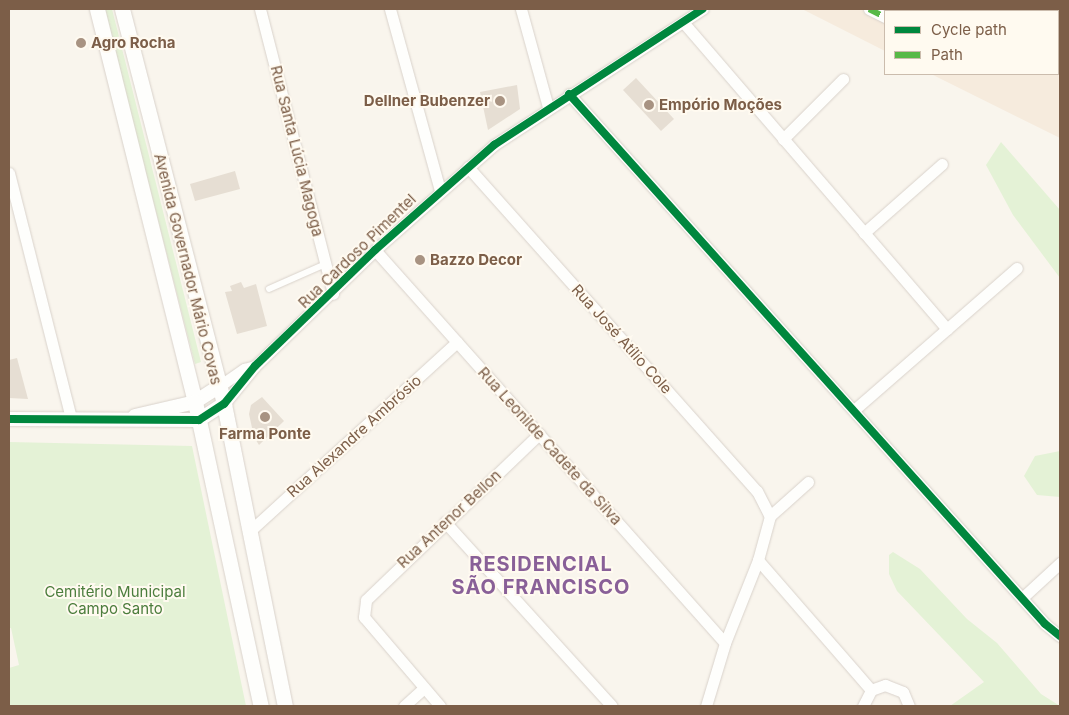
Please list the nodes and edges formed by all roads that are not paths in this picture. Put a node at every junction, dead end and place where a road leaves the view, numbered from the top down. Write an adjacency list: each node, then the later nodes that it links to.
1 (97, 9): 28 (main road, Avenida Governador Mário Covas)
2 (122, 9): 27 (main road, Avenida Governador Mário Covas)
3 (260, 9): 20 (street, Rua Santa Lúcia Magoga)
4 (390, 9): 17 (street)
5 (521, 9): 12 (street)
6 (703, 9): 9 (street, Rua Cardoso Pimentel)
7 (869, 9): 8 (street)
8 (884, 16)
9 (683, 22): 11 (street, Rua Cardoso Pimentel); 13 (street)
10 (843, 79): 13 (street)
11 (569, 94): 12 (street, Rua Cardoso Pimentel); 30 (street)
12 (548, 108): 15 (street, Rua Cardoso Pimentel)
13 (783, 138): 18 (street)
14 (942, 164): 18 (street)
15 (468, 167): 17 (street, Rua Cardoso Pimentel); 37 (street, Rua José Atílio Cole)
16 (9, 173): 31 (street)
17 (440, 190): 19 (street, Rua Cardoso Pimentel)
18 (864, 233): 24 (street)
19 (375, 250): 23 (street, Rua Cardoso Pimentel); 25 (street, Rua Leonilde Cadete da Silva)
20 (326, 264): 22 (lane); 23 (street, Rua Santa Lúcia Magoga)
21 (1016, 268): 24 (street)
22 (269, 289)
23 (333, 294): 26 (street, Rua Cardoso Pimentel)
24 (947, 329): 30 (street)
25 (458, 342): 35 (street, Rua Leonilde Cadete da Silva); 39 (street, Rua Alexandre Ambrósio)
26 (255, 366): 27 (street, Rua Cardoso Pimentel); 29 (street, Rua Cardoso Pimentel)
27 (218, 387): 28 (street, Rua Cardoso Pimentel); 29 (main road, Avenida Governador Mário Covas)
28 (195, 402): 33 (street, Rua Cardoso Pimentel); 34 (main road, Avenida Governador Mário Covas)
29 (224, 404): 34 (street, Rua Cardoso Pimentel); 39 (main road, Avenida Governador Mário Covas)
30 (854, 410): 42 (street)
31 (71, 418): 32 (street, Rua Cardoso Pimentel); 33 (street, Rua Cardoso Pimentel)
32 (9, 419)
33 (130, 419): 34 (street, Rua Cardoso Pimentel)
34 (199, 420): 47 (main road, Avenida Governador Mário Covas)
35 (540, 434): 38 (street, Rua Antenor Bellon); 44 (street, Rua Leonilde Cadete da Silva)
36 (808, 482): 37 (street)
37 (770, 516): 40 (street)
38 (445, 522): 45 (street, Rua Antenor Bellon); 51 (street)
39 (252, 530): 48 (main road, Avenida Governador Mário Covas)
40 (758, 560): 44 (street); 46 (street)
41 (1060, 563): 42 (street)
42 (1022, 598): 43 (street)
43 (1060, 636)
44 (725, 643): 52 (street)
45 (424, 688): 49 (street); 50 (street)
46 (871, 690): 53 (street); 54 (street)
47 (261, 706)
48 (285, 706)
49 (404, 706)
50 (440, 706)
51 (612, 706)
52 (706, 706)
53 (863, 706)
54 (909, 706)

